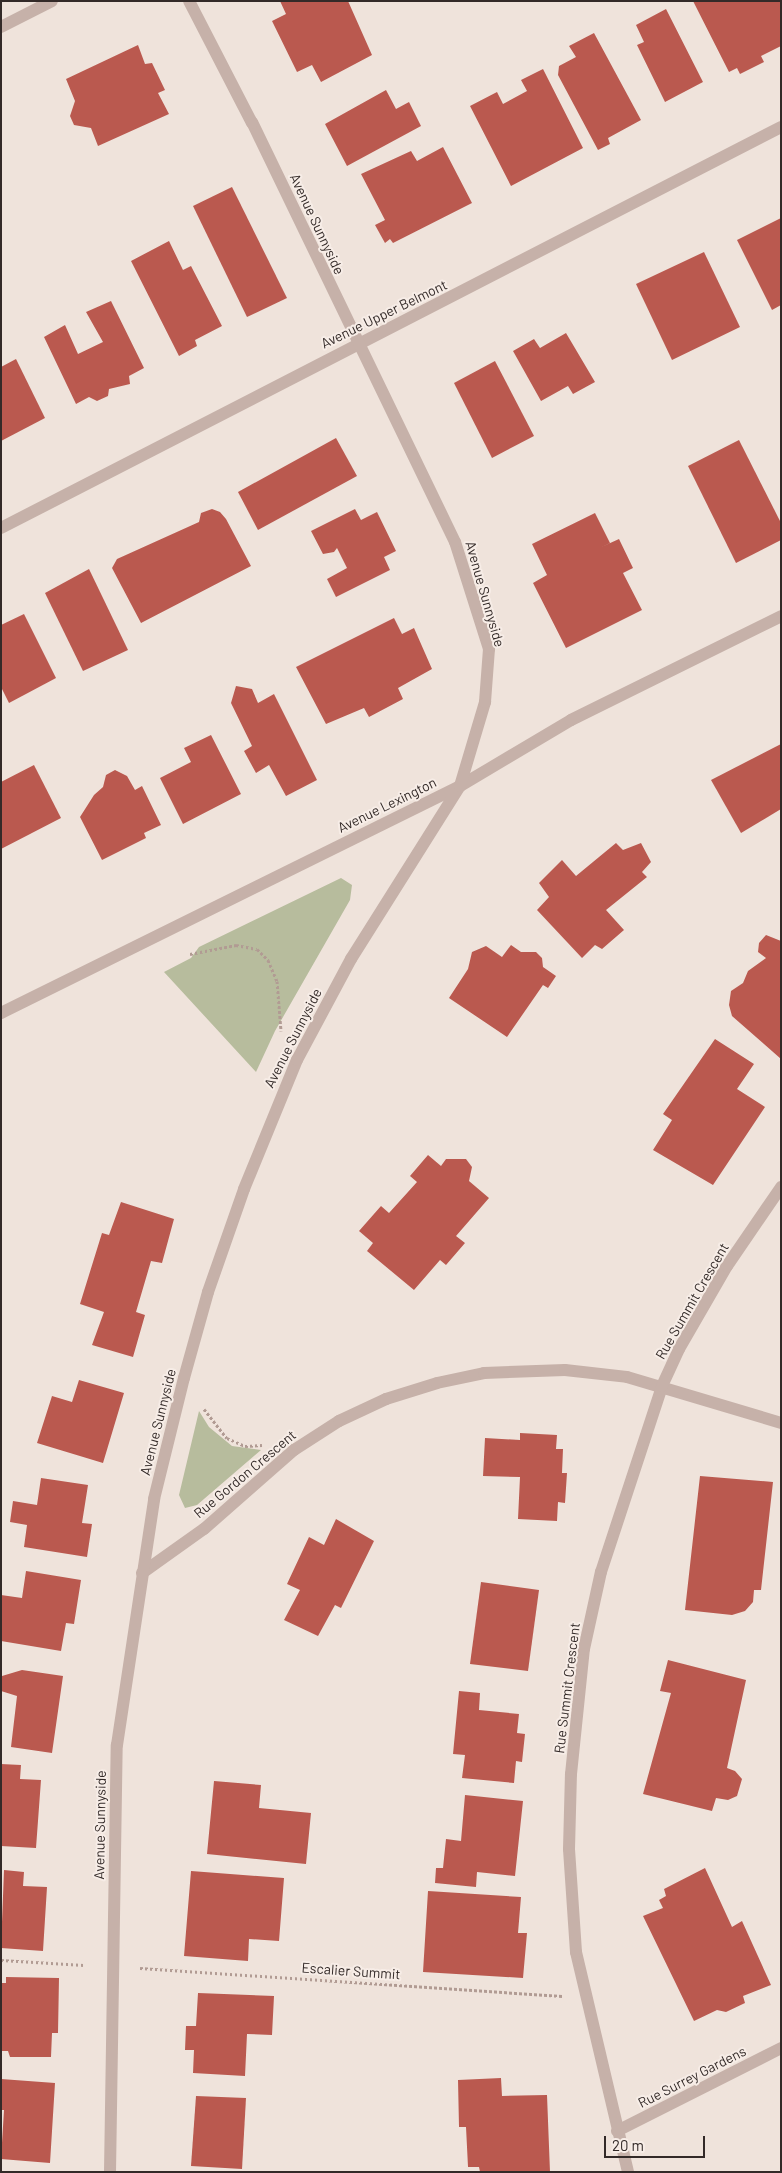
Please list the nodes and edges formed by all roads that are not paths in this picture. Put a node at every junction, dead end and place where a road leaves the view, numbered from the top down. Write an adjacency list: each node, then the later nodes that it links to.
1 (52, 1): 3 (street)
2 (189, 1): 5 (street, Avenue Sunnyside)
3 (1, 27)
4 (781, 127): 5 (street, Avenue Upper Belmont)
5 (358, 344): 6 (street, Avenue Upper Belmont); 8 (street, Avenue Sunnyside)
6 (1, 528)
7 (781, 616): 8 (street, Avenue Lexington)
8 (460, 786): 9 (street, Avenue Lexington); 13 (street, Avenue Sunnyside)
9 (1, 1013)
10 (781, 1187): 11 (street, Rue Summit Crescent)
11 (662, 1386): 12 (street, Rue Gordon Crescent); 13 (street, Rue Gordon Crescent); 15 (street, Rue Summit Crescent)
12 (781, 1422)
13 (142, 1574): 16 (street, Avenue Sunnyside)
14 (781, 2048): 15 (street, Rue Surrey Gardens)
15 (617, 2132): 17 (street, Rue Summit Crescent)
16 (110, 2172)
17 (628, 2172)

